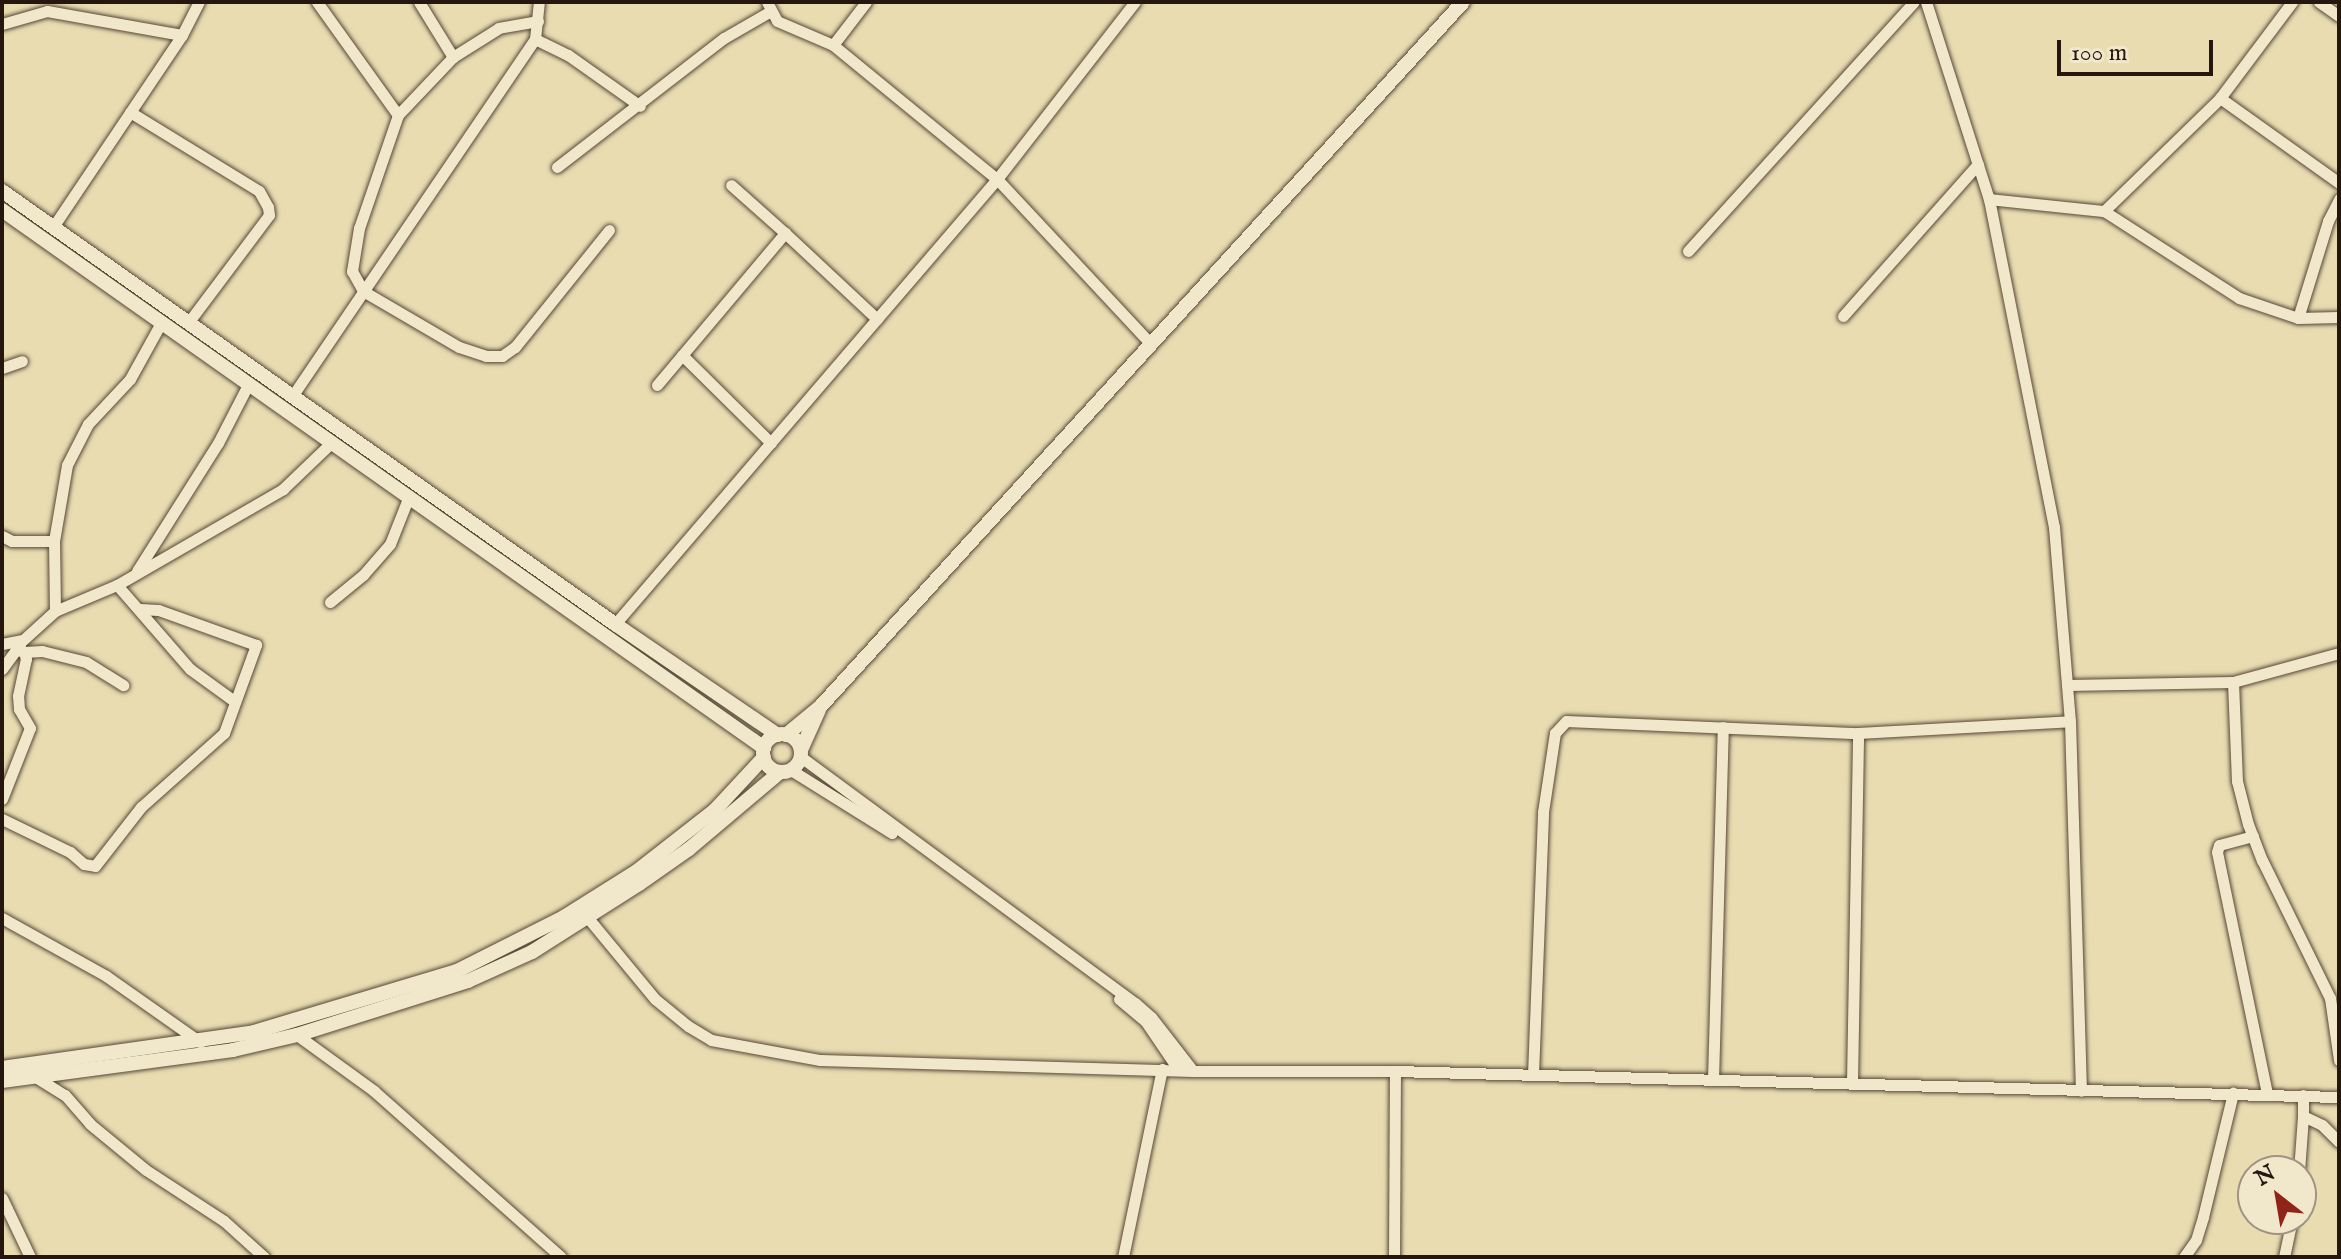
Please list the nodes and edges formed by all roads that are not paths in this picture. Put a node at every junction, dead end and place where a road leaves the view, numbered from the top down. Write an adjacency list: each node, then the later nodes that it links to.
1 (199, 2): 16 (street)
2 (317, 2): 23 (street)
3 (419, 2): 19 (street)
4 (539, 2): 14 (street)
5 (866, 2): 18 (street)
6 (1135, 2): 26 (street)
7 (1463, 2): 45 (street)
8 (1914, 2): 37 (street)
9 (1926, 2): 24 (street)
10 (2292, 2): 20 (street)
11 (2319, 2): 13 (street)
12 (769, 6): 18 (street); 21 (street)
13 (2339, 16)
14 (538, 21): 17 (street); 19 (street)
15 (2, 24): 16 (street)
16 (182, 35): 22 (street)
17 (535, 39): 21 (street); 38 (street)
18 (833, 45): 26 (street)
19 (453, 57): 23 (street)
20 (2220, 98): 27 (street); 33 (street)
21 (640, 106): 25 (street)
22 (130, 112): 34 (street); 44 (street)
23 (398, 115): 38 (street)
24 (1978, 164): 30 (street); 39 (street)
25 (557, 167)
26 (997, 179): 42 (street); 45 (street)
27 (2339, 183)
28 (731, 185): 36 (street)
29 (2, 191): 34 (street)
30 (1989, 199): 33 (street); 69 (street)
31 (2339, 199): 41 (street)
32 (2, 210): 43 (street)
33 (2104, 211): 41 (street)
34 (53, 227): 44 (street)
35 (609, 230): 38 (street)
36 (785, 233): 42 (street); 46 (street)
37 (1688, 251)
38 (363, 291): 51 (street)
39 (1843, 316)
40 (2339, 317): 41 (street)
41 (2298, 318)
42 (877, 319): 53 (street)
43 (162, 321): 49 (street); 56 (street)
44 (188, 323): 51 (street)
45 (1151, 344): 71 (street)
46 (682, 355): 50 (street); 53 (street)
47 (22, 361): 48 (street)
48 (2, 368)
49 (249, 383): 52 (street); 57 (street)
50 (657, 385)
51 (293, 395): 62 (street)
52 (331, 443): 54 (street); 57 (street)
53 (771, 443): 62 (street)
54 (409, 496): 59 (street); 76 (street)
55 (2, 536): 56 (street)
56 (54, 541): 61 (street)
57 (136, 573): 58 (street)
58 (117, 585): 60 (street); 61 (street)
59 (330, 602)
60 (140, 609): 70 (street); 70 (street)
61 (55, 611): 64 (street)
62 (615, 624): 75 (street)
63 (2, 644): 64 (street)
64 (21, 647): 66 (street); 68 (street); 79 (street)
65 (2339, 653): 67 (street)
66 (2, 669)
67 (2233, 682): 69 (street); 81 (street)
68 (123, 685)
69 (2067, 685): 72 (street)
70 (234, 701): 80 (street)
71 (820, 707): 75 (street); 77 (street)
72 (2070, 721): 74 (street); 98 (street)
73 (1723, 727): 74 (street); 93 (street); 95 (street)
74 (1858, 733): 97 (street)
75 (782, 735): 76 (street); 77 (street)
76 (764, 753): 78 (street); 86 (street)
77 (801, 753): 78 (street); 91 (street)
78 (786, 771): 83 (street); 90 (street)
79 (2, 799)
80 (2, 820)
81 (2253, 836): 84 (street); 100 (street)
82 (2, 918): 86 (street)
83 (588, 918): 85 (street); 89 (street)
84 (2334, 996): 87 (street)
85 (297, 1035): 94 (street); 110 (street)
86 (200, 1042): 88 (street)
87 (2339, 1060)
88 (2, 1068)
89 (1162, 1069): 90 (street); 111 (street)
90 (1178, 1069): 91 (street)
91 (1193, 1071): 92 (street)
92 (1395, 1071): 93 (street); 112 (street)
93 (1533, 1075): 95 (street)
94 (33, 1076): 96 (street); 109 (street)
95 (1713, 1080): 97 (street)
96 (2, 1081)
97 (1852, 1083): 98 (street)
98 (2081, 1091): 99 (street)
99 (2233, 1093): 100 (street); 113 (street)
100 (2267, 1094): 101 (street)
101 (2303, 1095): 102 (street); 103 (street)
102 (2339, 1097)
103 (2303, 1116): 104 (street); 105 (street)
104 (2339, 1142)
105 (2300, 1155)
106 (2, 1198): 108 (street)
107 (2289, 1235): 114 (street)
108 (30, 1257)
109 (264, 1257)
110 (561, 1257)
111 (1123, 1257)
112 (1394, 1257)
113 (2184, 1257)
114 (2284, 1257)

